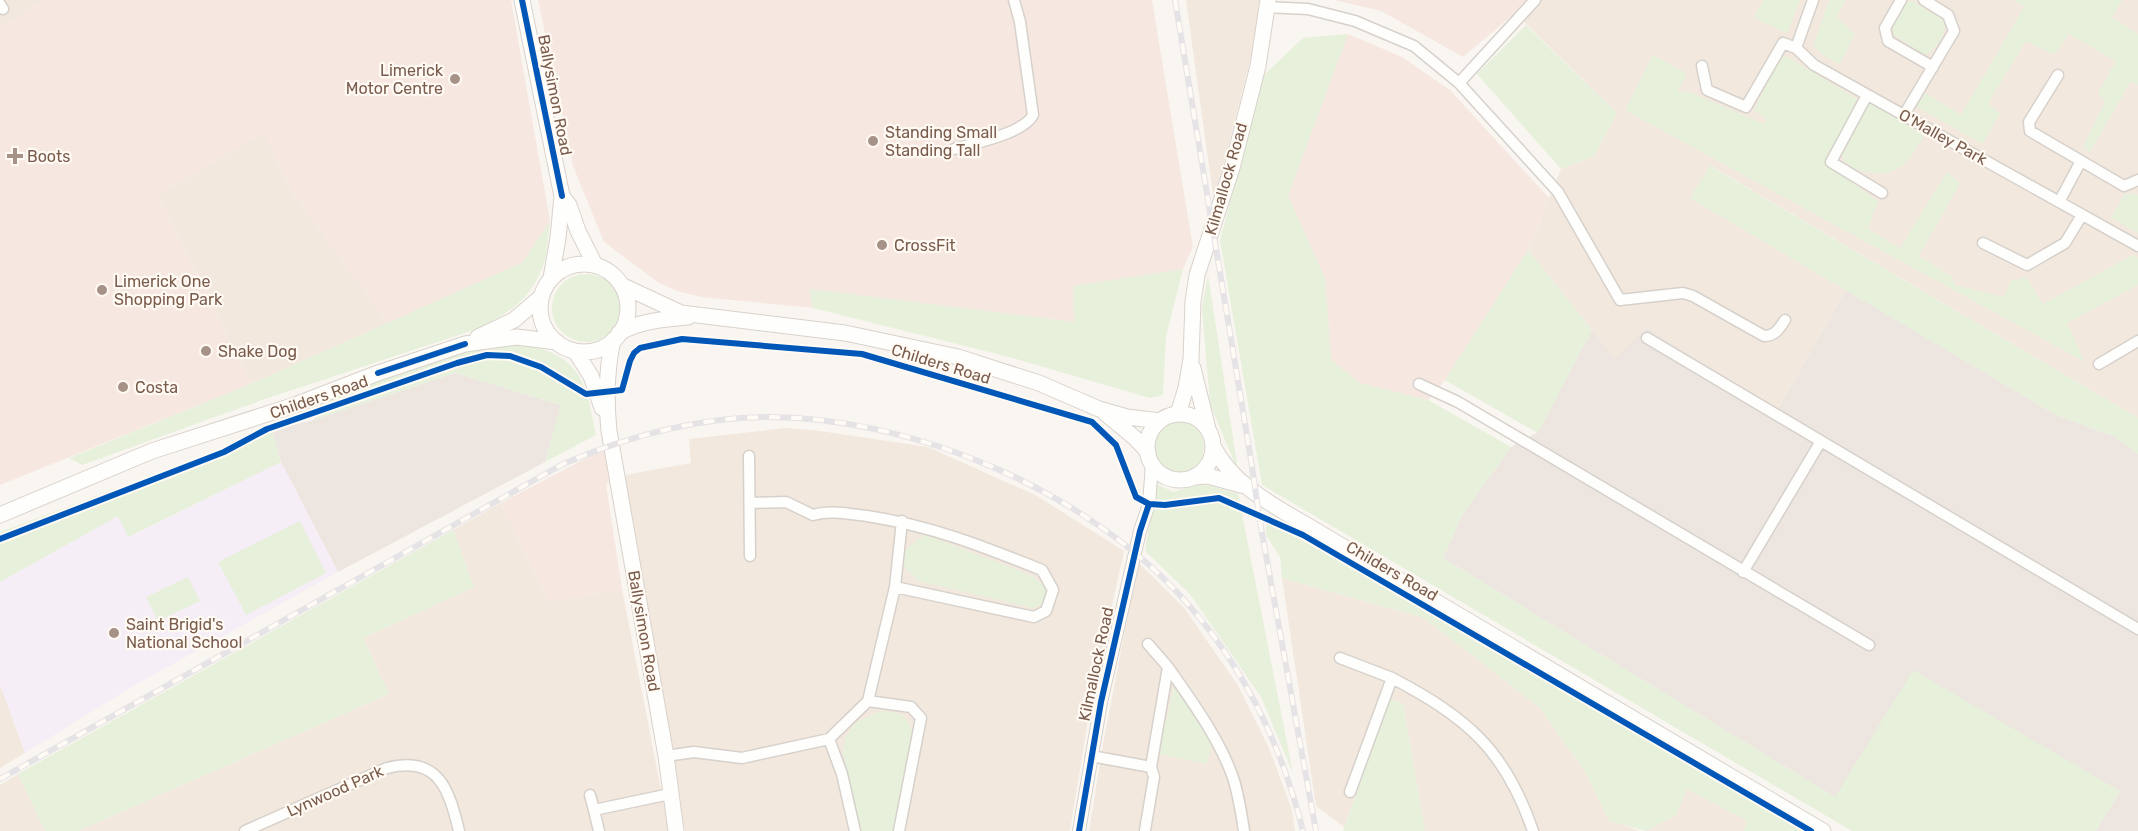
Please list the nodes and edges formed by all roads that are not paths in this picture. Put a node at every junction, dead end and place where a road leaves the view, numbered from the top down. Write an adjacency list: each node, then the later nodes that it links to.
1 (522, 0): 19 (main road, Ballysimon Road)
2 (1014, 0): 15 (street)
3 (1535, 0): 12 (street)
4 (1813, 0): 8 (street)
5 (1901, 0): 10 (street)
6 (1924, 0): 10 (street)
7 (1268, 3): 12 (street); 36 (main road, Kilmallock Road)
8 (1796, 48): 9 (street); 13 (street, O'Malley Park)
9 (1702, 66)
10 (1933, 67): 14 (street)
11 (2058, 75): 16 (street)
12 (1459, 83): 29 (street)
13 (1867, 95): 14 (street, O'Malley Park); 18 (street)
14 (1904, 115): 20 (street, O'Malley Park)
15 (954, 149)
16 (2081, 161): 17 (street); 20 (street)
17 (2138, 180)
18 (1882, 193)
19 (562, 195): 24 (main road, Ballysimon Road); 25 (main road, Ballysimon Road)
20 (2059, 202): 21 (street, O'Malley Park)
21 (2082, 215): 22 (street); 23 (street, O'Malley Park)
22 (1983, 243)
23 (2138, 246)
24 (595, 265): 25 (main road); 26 (main road)
25 (551, 278): 27 (main road)
26 (621, 285): 28 (main road, Childers Road); 30 (main road)
27 (541, 297): 33 (main road); 34 (main road, Childers Road)
28 (697, 316): 30 (main road, Childers Road); 39 (main road, Childers Road)
29 (1785, 320)
30 (616, 337): 35 (main road); 43 (main road, Ballysimon Road)
31 (1647, 338): 44 (street)
32 (2138, 341): 37 (street)
33 (556, 342): 34 (main road, Childers Road); 35 (main road)
34 (465, 344): 51 (main road, Childers Road)
35 (575, 351): 43 (main road, Ballysimon Road)
36 (1191, 359): 40 (main road, Kilmallock Road); 42 (main road, Kilmallock Road)
37 (2099, 364)
38 (1419, 384): 54 (street)
39 (1098, 409): 41 (main road, Childers Road); 47 (main road, Childers Road)
40 (1178, 414): 41 (main road); 42 (main road)
41 (1160, 421): 47 (main road)
42 (1208, 430): 45 (main road)
43 (609, 431): 64 (main road, Ballysimon Road)
44 (1821, 441): 54 (street); 56 (street)
45 (1213, 447): 48 (main road); 49 (main road, Childers Road)
46 (749, 456): 50 (street)
47 (1150, 458): 48 (main road); 65 (street, Kilmallock Road)
48 (1194, 477): 49 (main road, Childers Road)
49 (1244, 485): 81 (main road, Childers Road)
50 (750, 503): 52 (street); 53 (street)
51 (0, 514)
52 (902, 521): 55 (street); 55 (street)
53 (750, 556)
54 (1743, 572): 58 (street)
55 (895, 587): 62 (street)
56 (2138, 628)
57 (1148, 644): 60 (street)
58 (1869, 645)
59 (1340, 658): 61 (street)
60 (1168, 667): 66 (street); 79 (street)
61 (1392, 678): 67 (street); 80 (street)
62 (868, 701): 63 (street); 77 (street)
63 (829, 739): 64 (street); 76 (street)
64 (666, 756): 68 (main road, Ballysimon Road)
65 (1091, 756): 66 (street); 78 (street, Kilmallock Road)
66 (1151, 767): 71 (street)
67 (1350, 792)
68 (670, 794): 70 (street); 75 (main road, Ballysimon Road)
69 (590, 795): 70 (street)
70 (594, 810): 74 (street)
71 (1145, 830)
72 (245, 831): 73 (street, Lynwood Park)
73 (459, 831)
74 (599, 831)
75 (676, 831)
76 (855, 831)
77 (899, 831)
78 (1079, 831)
79 (1244, 831)
80 (1533, 831)
81 (1823, 831)

